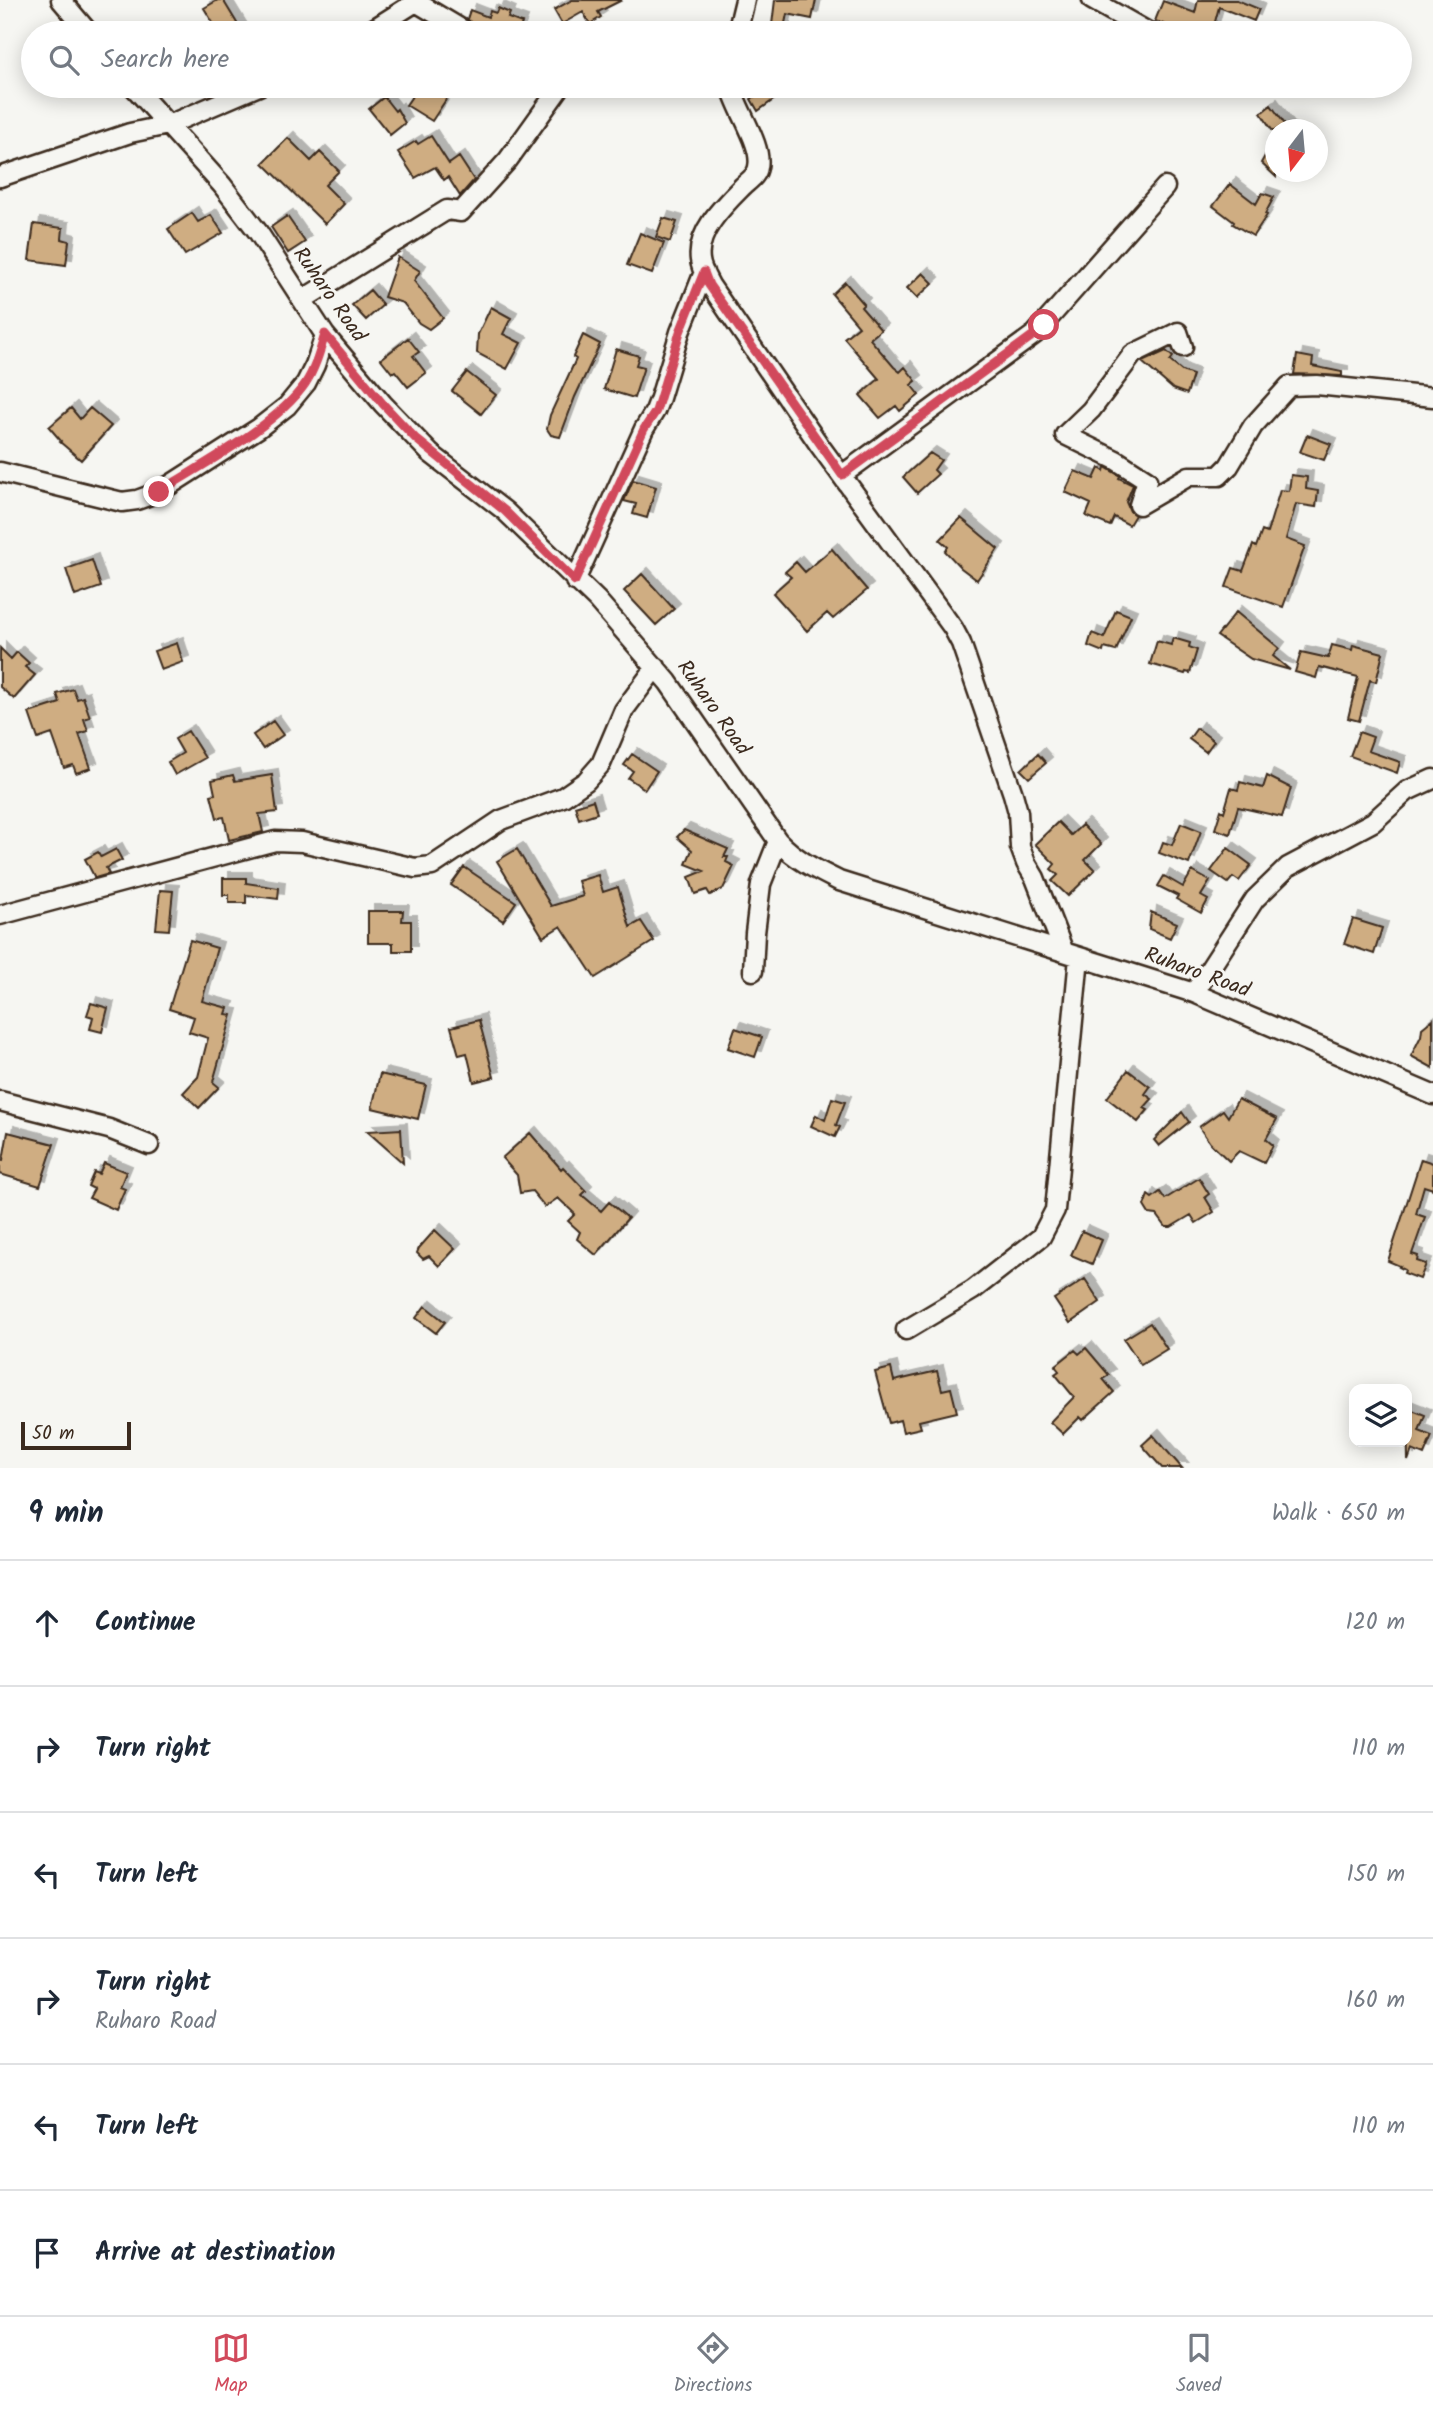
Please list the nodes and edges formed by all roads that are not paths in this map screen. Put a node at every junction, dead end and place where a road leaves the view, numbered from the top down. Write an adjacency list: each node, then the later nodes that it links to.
1 (61, 0): 5 (street)
2 (745, 0): 8 (street)
3 (1092, 0): 9 (street)
4 (418, 1): 6 (street); 7 (street)
5 (79, 21)
6 (386, 21)
7 (449, 21)
8 (740, 21)
9 (1129, 21)
10 (144, 98): 14 (street, Ruharo Road)
11 (231, 98): 14 (street)
12 (552, 98): 18 (street)
13 (736, 98): 17 (street)
14 (168, 125): 15 (street); 18 (street, Ruharo Road)
15 (0, 177)
16 (1165, 187): 23 (street)
17 (704, 272): 23 (street); 24 (street)
18 (302, 300): 19 (street, Ruharo Road)
19 (325, 334): 22 (street); 24 (street, Ruharo Road)
20 (1183, 347): 21 (street)
21 (1433, 397)
22 (0, 472)
23 (842, 475): 29 (street)
24 (575, 581): 25 (street, Ruharo Road)
25 (656, 667): 27 (street, Ruharo Road); 28 (street)
26 (1433, 779): 31 (street)
27 (778, 841): 29 (street, Ruharo Road); 30 (street)
28 (0, 915)
29 (1071, 954): 31 (street, Ruharo Road); 35 (street)
30 (753, 971)
31 (1194, 993): 32 (street, Ruharo Road)
32 (1433, 1095)
33 (0, 1101): 34 (street)
34 (149, 1145)
35 (906, 1330)

